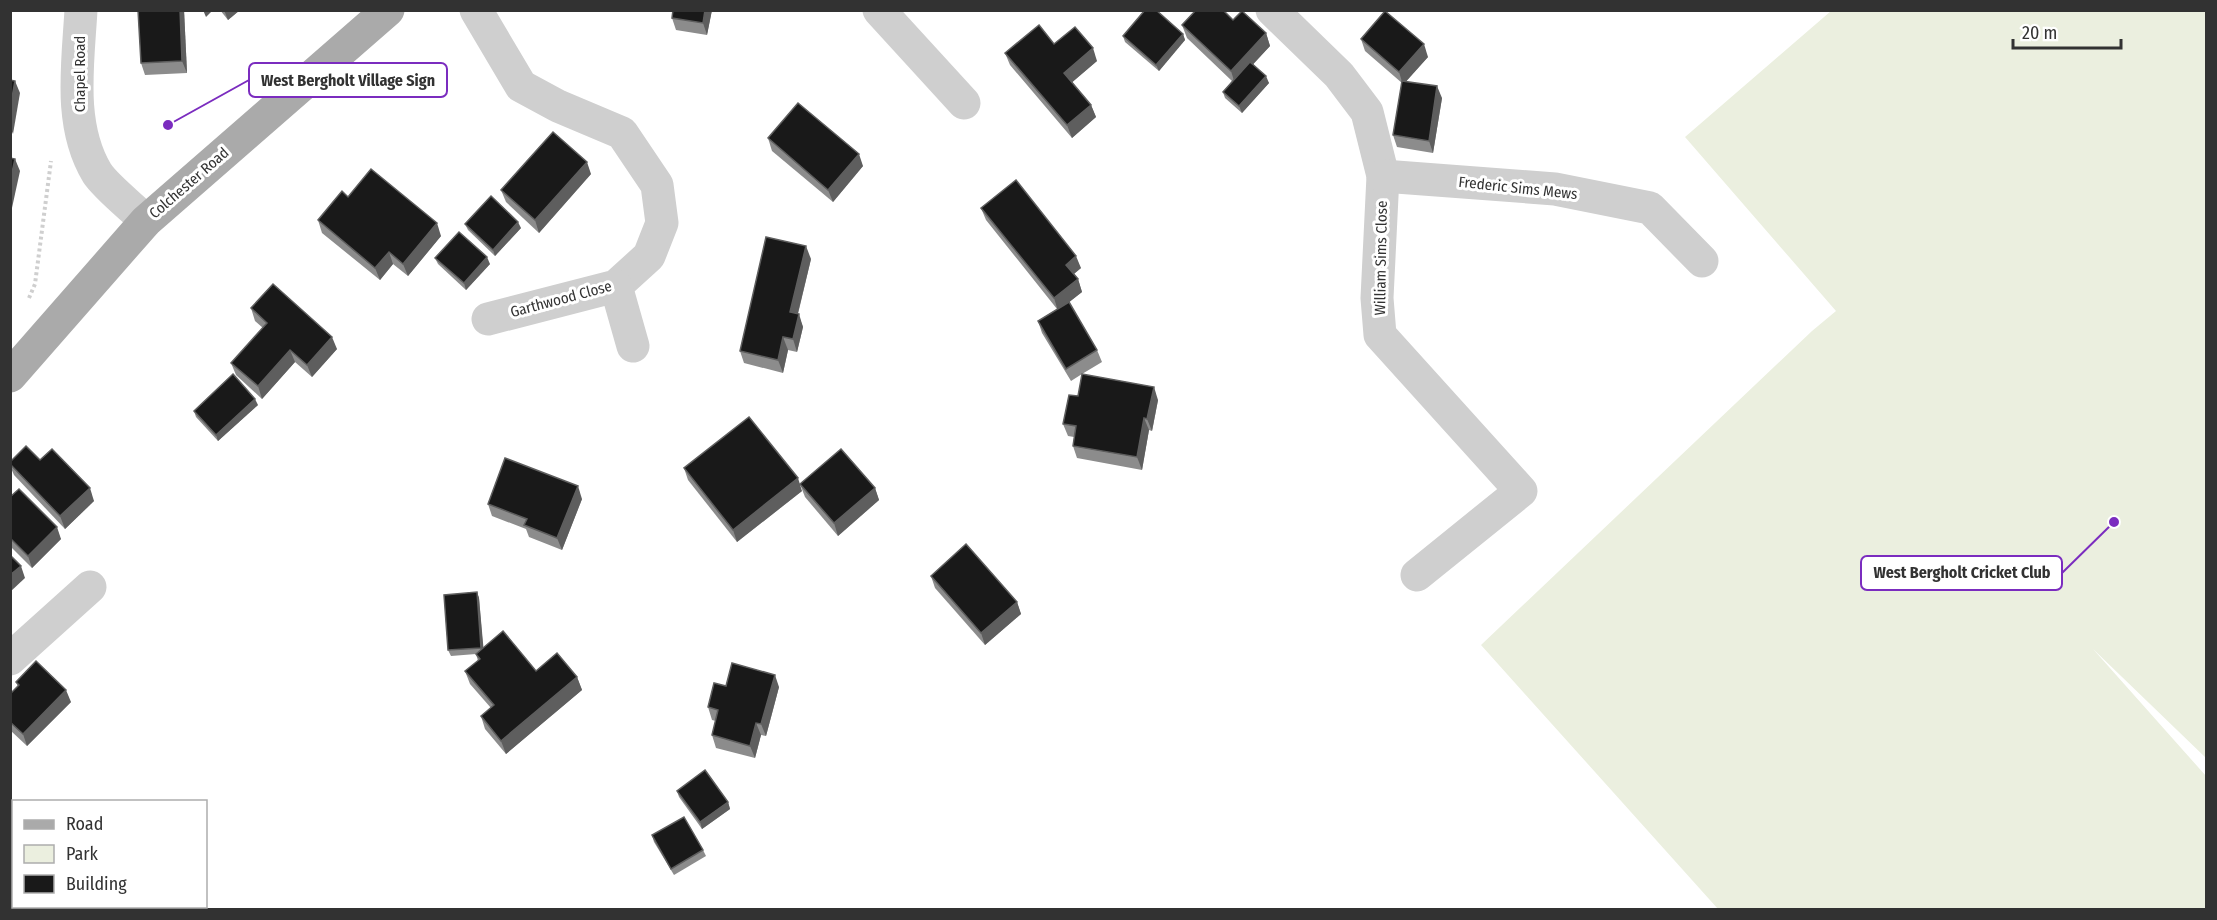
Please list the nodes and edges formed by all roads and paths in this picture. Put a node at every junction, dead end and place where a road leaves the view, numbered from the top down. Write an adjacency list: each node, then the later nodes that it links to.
1 (81, 10): 9 (street, Chapel Road)
2 (388, 10): 9 (main road, Colchester Road)
3 (476, 10): 11 (street, Garthwood Close)
4 (879, 10): 6 (street)
5 (1272, 10): 8 (street, William Sims Close)
6 (964, 104)
7 (53, 156): 12 (path)
8 (1383, 176): 10 (street, Frederic Sims Mews); 16 (street, William Sims Close)
9 (146, 221): 15 (main road, Colchester Road)
10 (1702, 261)
11 (616, 286): 13 (street, Garthwood Close); 14 (street)
12 (26, 306)
13 (488, 319)
14 (633, 346)
15 (10, 376)
16 (1417, 575)
17 (90, 587): 18 (street)
18 (10, 659)

